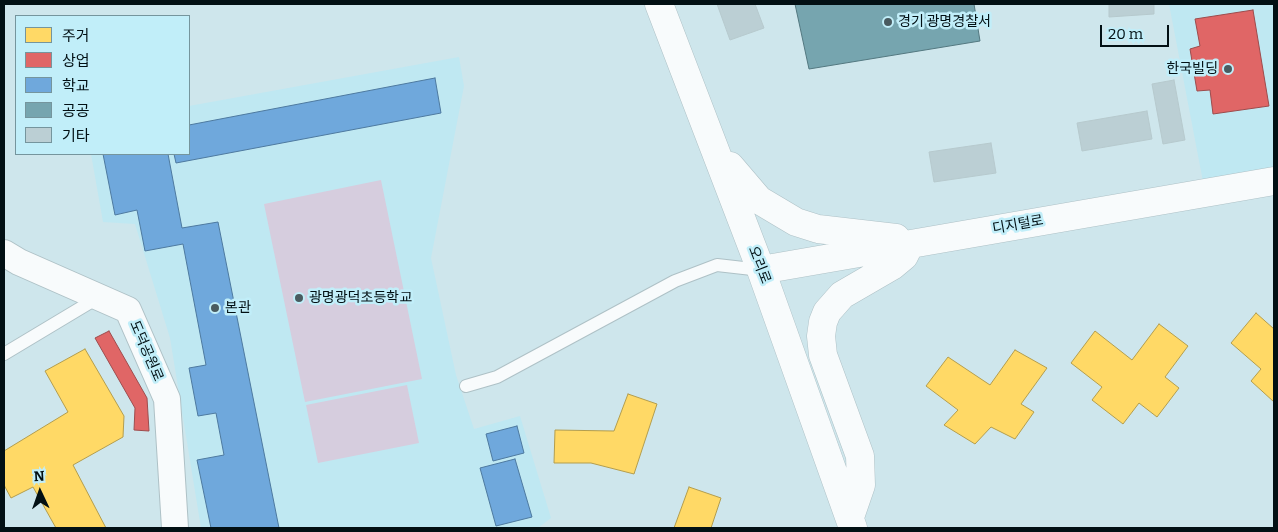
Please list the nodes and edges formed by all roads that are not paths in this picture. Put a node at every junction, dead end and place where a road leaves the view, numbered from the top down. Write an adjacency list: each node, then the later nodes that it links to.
1 (659, 4): 2 (main road, 오리로)
2 (714, 147): 4 (main road); 6 (main road, 오리로)
3 (1274, 181): 4 (main road, 디지털로)
4 (918, 243): 6 (main road, 디지털로); 10 (main road)
5 (4, 253): 7 (street, 도덕공원로)
6 (762, 270): 9 (lane); 10 (main road, 오리로)
7 (99, 297): 8 (lane); 11 (street, 도덕공원로)
8 (4, 354)
9 (466, 386)
10 (851, 523)
11 (175, 528)

